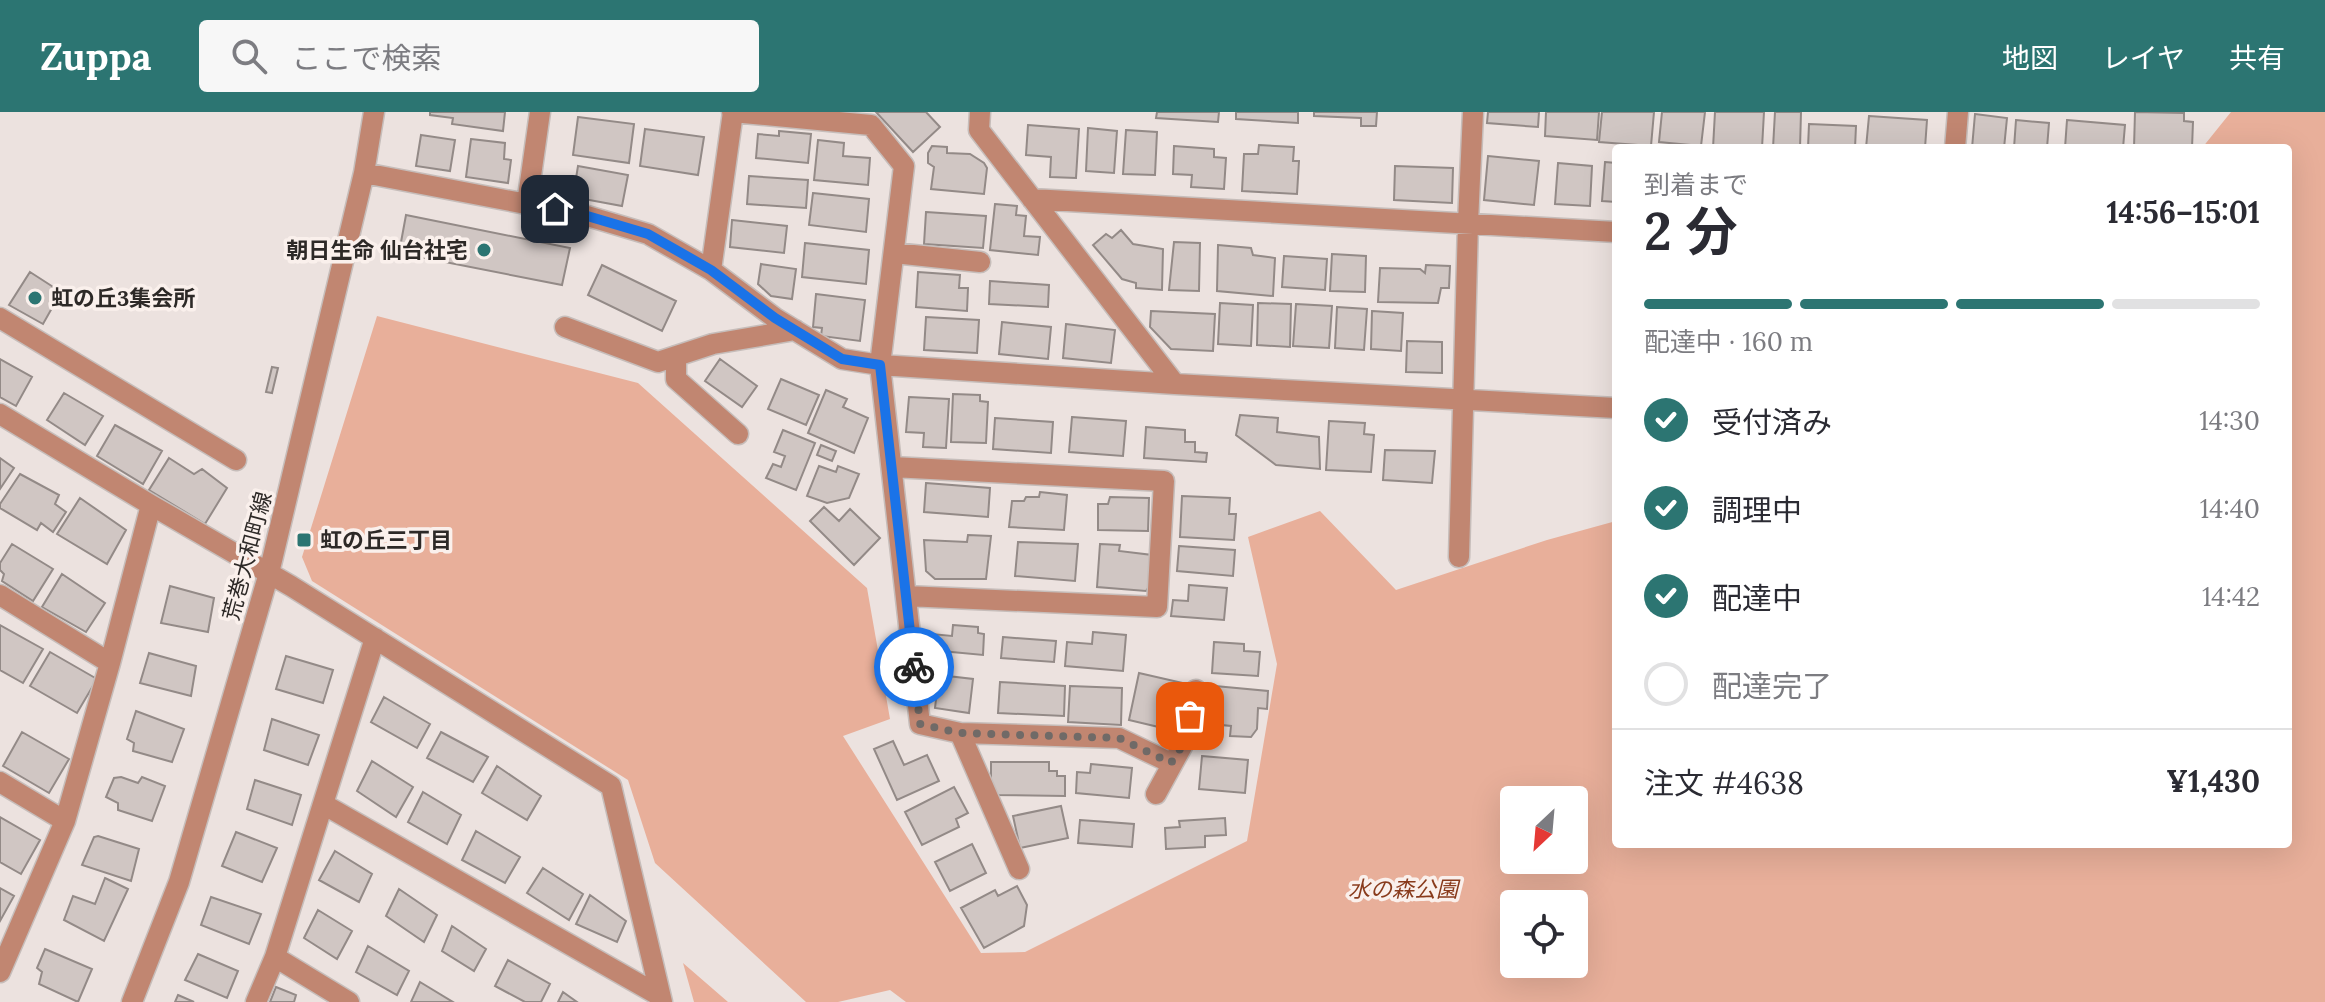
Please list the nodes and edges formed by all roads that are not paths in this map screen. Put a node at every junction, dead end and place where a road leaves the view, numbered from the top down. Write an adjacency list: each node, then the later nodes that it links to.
1 (374, 112): 8 (street, 荒巻大和町線)
2 (540, 112): 10 (street)
3 (732, 112): 13 (street); 15 (street)
4 (980, 112): 9 (street)
5 (1473, 112): 11 (street)
6 (1958, 112): 7 (street)
7 (1955, 144)
8 (364, 173): 10 (street); 30 (street, 荒巻大和町線)
9 (1032, 199): 11 (street); 21 (street)
10 (527, 204): 15 (street)
11 (1468, 223): 12 (street); 22 (street)
12 (1612, 232)
13 (894, 253): 14 (street); 20 (street)
14 (980, 262)
15 (711, 270): 18 (street)
16 (0, 318): 26 (street)
17 (565, 327): 19 (street)
18 (795, 330): 19 (street); 20 (street)
19 (676, 356): 25 (street)
20 (880, 365): 21 (street); 27 (street)
21 (1175, 384): 22 (street)
22 (1464, 399): 23 (street); 29 (street)
23 (1612, 408)
24 (0, 414): 28 (street)
25 (738, 434)
26 (236, 460)
27 (892, 467): 32 (street); 32 (street)
28 (151, 505): 30 (street); 34 (street)
29 (1459, 557)
30 (269, 573): 33 (street); 46 (street, 荒巻大和町線)
31 (0, 595): 34 (street)
32 (906, 596): 36 (street)
33 (375, 638): 40 (street); 45 (street)
34 (110, 663): 41 (street)
35 (1196, 690): 37 (street)
36 (960, 733): 37 (street); 42 (street)
37 (1171, 763): 39 (street)
38 (0, 782): 41 (street)
39 (1156, 794)
40 (323, 804): 43 (street); 45 (street)
41 (65, 821): 44 (street)
42 (1019, 869)
43 (275, 957): 47 (street); 48 (street)
44 (1, 968)
45 (661, 999)
46 (132, 1002)
47 (256, 1002)
48 (349, 1002)

